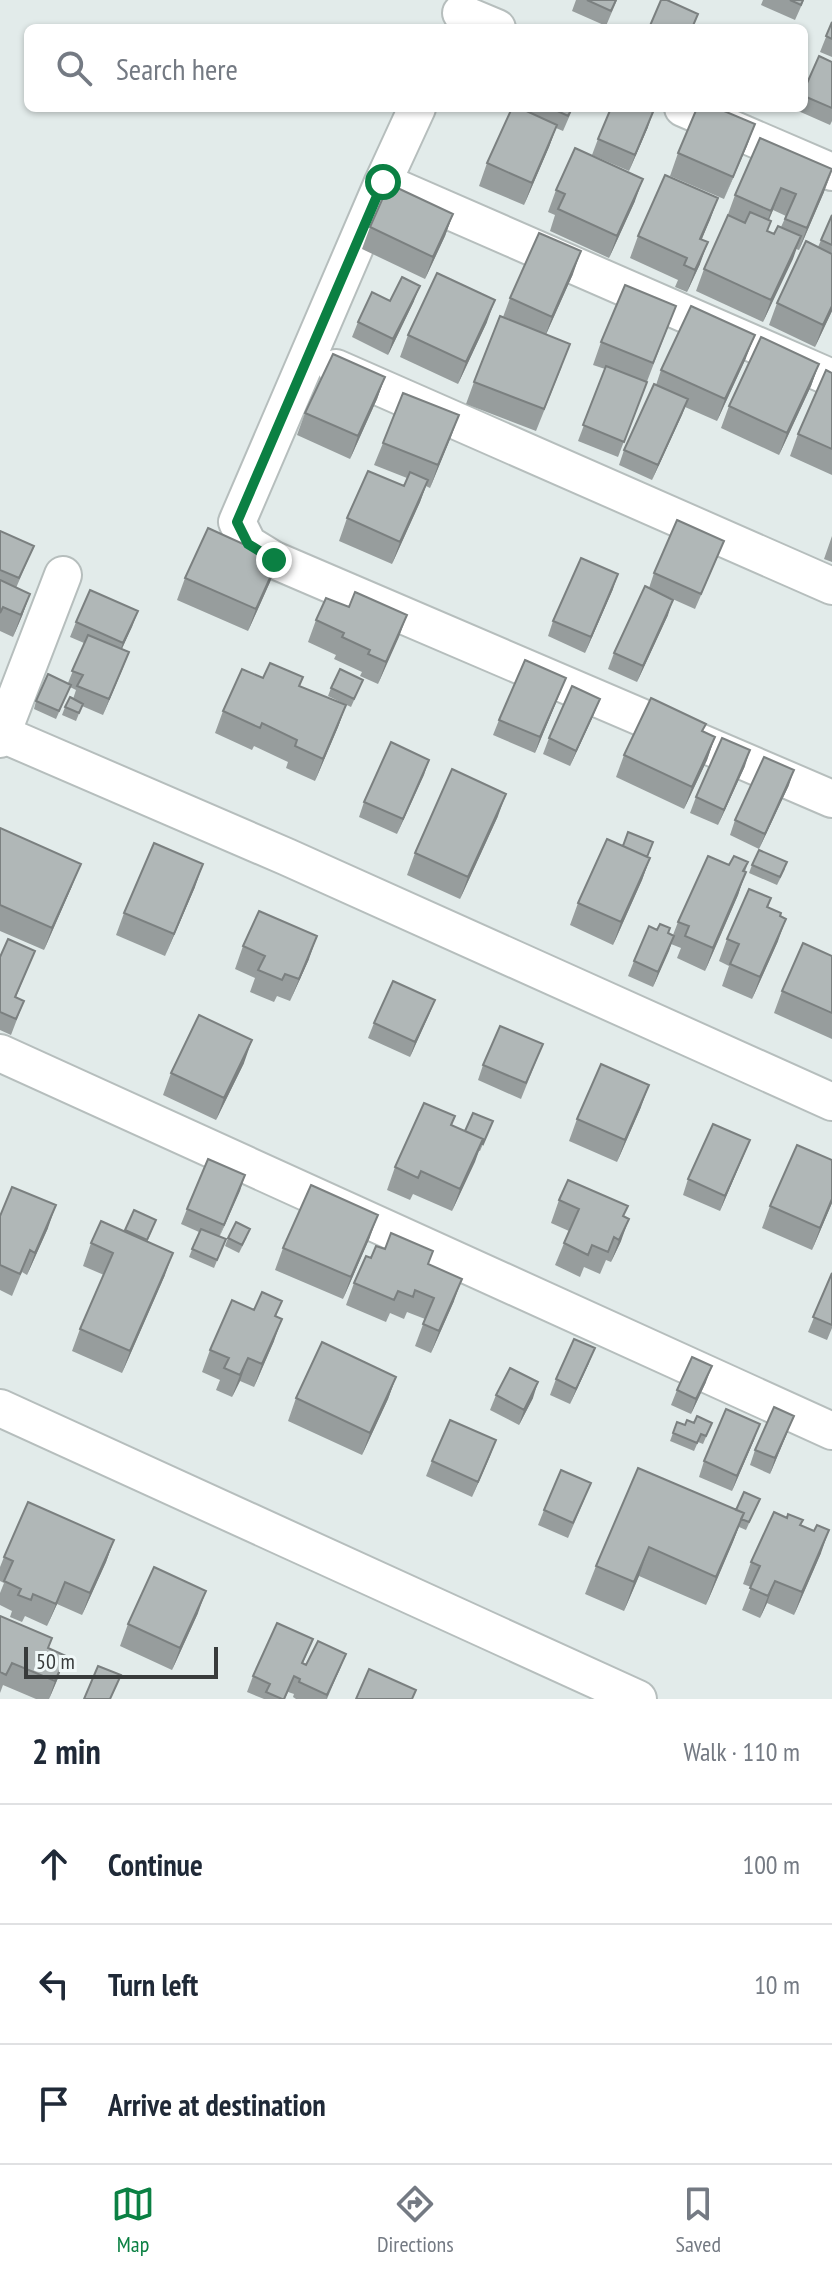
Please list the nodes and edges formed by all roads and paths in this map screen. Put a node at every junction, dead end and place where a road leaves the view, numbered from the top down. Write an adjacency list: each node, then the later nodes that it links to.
1 (461, 14): 2 (street)
2 (487, 24)
3 (415, 112): 6 (street)
4 (692, 112): 5 (street)
5 (832, 172)
6 (383, 182): 7 (street); 8 (street)
7 (309, 356): 10 (street); 12 (street)
8 (832, 378)
9 (63, 575): 11 (street)
10 (832, 586)
11 (1, 736): 14 (street)
12 (832, 799)
13 (0, 1053): 16 (street)
14 (832, 1102)
15 (0, 1408): 17 (street)
16 (832, 1431)
17 (638, 1699)

